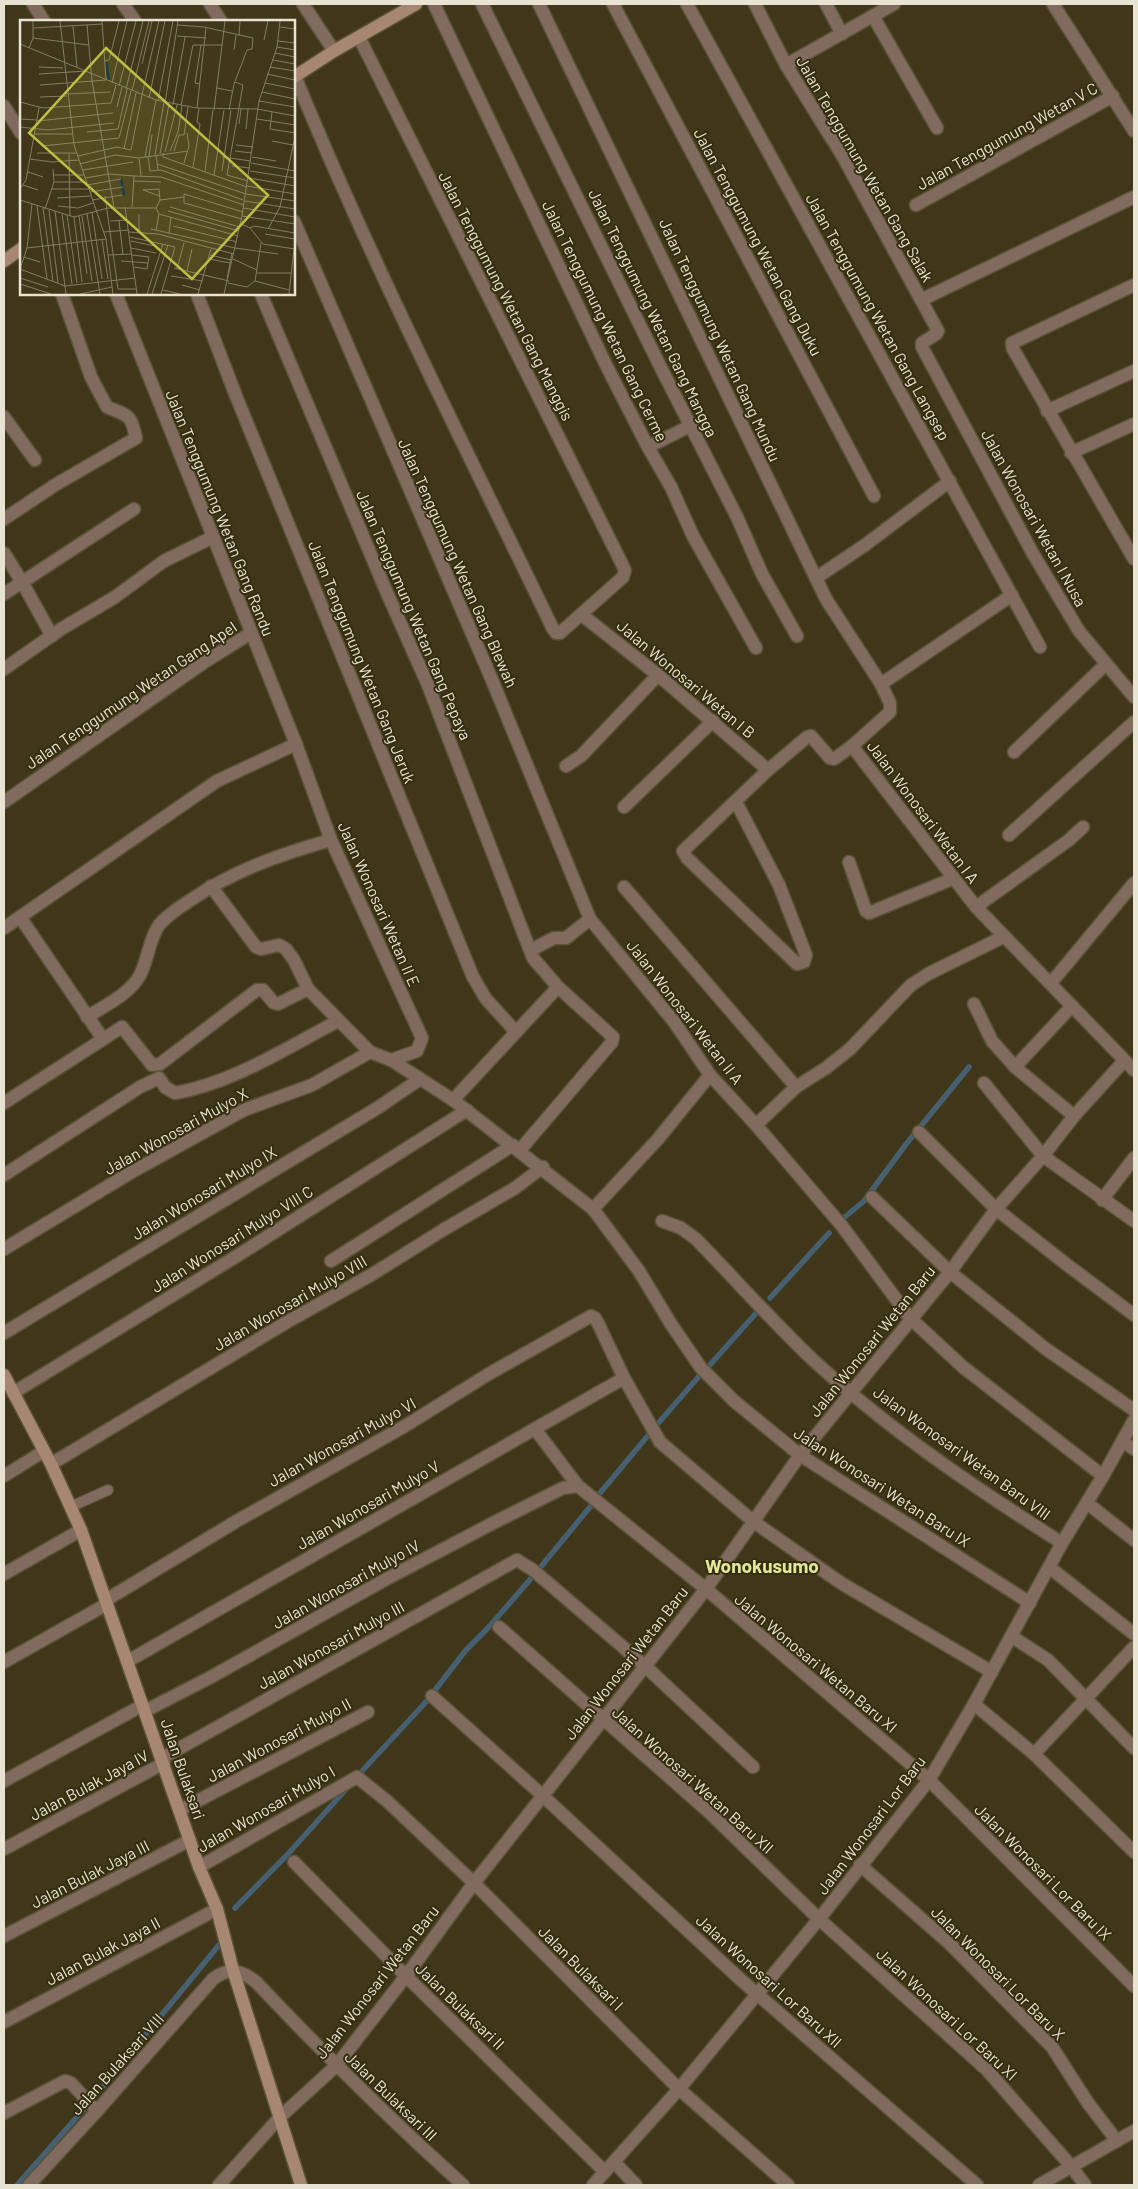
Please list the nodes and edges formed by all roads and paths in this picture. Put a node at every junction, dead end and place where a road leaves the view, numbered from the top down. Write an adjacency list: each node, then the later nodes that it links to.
1 (32, 4): 17 (street)
2 (123, 4): 18 (street)
3 (210, 4): 19 (street)
4 (303, 4): 22 (street)
5 (416, 4): 15 (street)
6 (482, 4): 46 (street, Jalan Tenggumung Wetan Gang Mangga)
7 (539, 4): 57 (street, Jalan Tenggumung Wetan Gang Mundu)
8 (613, 4): 51 (street, Jalan Tenggumung Wetan Gang Duku)
9 (687, 4): 50 (street, Jalan Tenggumung Wetan Gang Langsep)
10 (755, 4): 23 (street, Jalan Tenggumung Wetan Gang Salak)
11 (826, 4): 20 (street)
12 (894, 4): 16 (street)
13 (1053, 4): 25 (street)
14 (435, 5): 47 (street, Jalan Tenggumung Wetan Gang Cerme)
15 (403, 7): 21 (street)
16 (874, 10): 20 (street); 27 (street)
17 (43, 20)
18 (134, 20)
19 (220, 20)
20 (842, 34): 23 (street)
21 (362, 43): 22 (street); 61 (street, Jalan Tenggumung Wetan Gang Manggis)
22 (334, 51): 24 (street)
23 (786, 65): 40 (street, Jalan Tenggumung Wetan Gang Salak)
24 (297, 81): 61 (street)
25 (1113, 96): 28 (street); 31 (street, Jalan Tenggumung Wetan V C)
26 (4, 106): 29 (street)
27 (938, 128)
28 (1134, 131)
29 (20, 132)
30 (1134, 197): 40 (street)
31 (916, 205)
32 (295, 224): 92 (street, Jalan Tenggumung Wetan Gang Blewah)
33 (20, 249): 34 (street)
34 (6, 256)
35 (1134, 285): 43 (street)
36 (62, 295): 53 (street)
37 (116, 295): 54 (street, Jalan Tenggumung Wetan Gang Randu)
38 (197, 295): 103 (street, Jalan Tenggumung Wetan Gang Jeruk)
39 (262, 295): 95 (street, Jalan Tenggumung Wetan Gang Pepaya)
40 (922, 300): 41 (street, Jalan Tenggumung Wetan Gang Salak)
41 (922, 343): 67 (street, Jalan Wonosari Wetan I Nusa)
42 (1134, 371): 43 (street)
43 (1047, 411): 48 (street)
44 (4, 417): 49 (street)
45 (1134, 424): 48 (street)
46 (690, 426): 47 (street); 64 (street, Jalan Tenggumung Wetan Gang Mangga)
47 (648, 447): 66 (street, Jalan Tenggumung Wetan Gang Cerme)
48 (1072, 453): 56 (street)
49 (35, 460)
50 (950, 481): 57 (street); 60 (street, Jalan Tenggumung Wetan Gang Langsep)
51 (874, 496)
52 (134, 509): 58 (street)
53 (4, 519)
54 (213, 537): 62 (street, Jalan Tenggumung Wetan Gang Randu); 63 (street)
55 (4, 553): 58 (street)
56 (1134, 560)
57 (816, 578): 70 (street, Jalan Tenggumung Wetan Gang Mundu)
58 (22, 582): 59 (street); 63 (street)
59 (4, 594)
60 (1012, 595): 65 (street, Jalan Tenggumung Wetan Gang Langsep); 70 (street)
61 (582, 615): 69 (street, Jalan Wonosari Wetan I B)
62 (251, 633): 74 (street, Jalan Tenggumung Wetan Gang Randu); 79 (street, Jalan Tenggumung Wetan Gang Apel)
63 (52, 636): 68 (street)
64 (797, 636)
65 (1040, 647)
66 (756, 648)
67 (1106, 664): 71 (street, Jalan Wonosari Wetan I Nusa); 76 (street)
68 (4, 669)
69 (658, 675): 72 (street, Jalan Wonosari Wetan I B); 77 (street)
70 (881, 684): 75 (street, Jalan Wonosari Wetan I A)
71 (1134, 698)
72 (713, 721): 78 (street, Jalan Wonosari Wetan I B); 81 (street)
73 (1134, 722): 83 (street)
74 (296, 744): 84 (street, Jalan Wonosari Wetan II E); 91 (street)
75 (852, 746): 78 (street); 86 (street, Jalan Wonosari Wetan I A)
76 (1014, 752)
77 (566, 766)
78 (768, 770): 80 (street)
79 (4, 802)
80 (736, 802): 80 (street)
81 (624, 807)
82 (1083, 826): 90 (street)
83 (1009, 835)
84 (331, 840): 88 (street); 106 (street, Jalan Wonosari Wetan II E)
85 (850, 862): 86 (street)
86 (952, 878): 90 (street, Jalan Wonosari Wetan I A)
87 (1134, 883): 96 (street)
88 (211, 886): 98 (street); 101 (street)
89 (624, 887): 115 (street)
90 (976, 908): 94 (street, Jalan Wonosari Wetan I A)
91 (20, 917): 93 (street); 101 (street)
92 (590, 919): 95 (street); 111 (street, Jalan Wonosari Wetan II A)
93 (4, 928)
94 (1003, 938): 96 (street, Jalan Wonosari Wetan I A); 115 (street)
95 (531, 950): 97 (street, Jalan Tenggumung Wetan Gang Pepaya)
96 (1051, 983): 100 (street, Jalan Wonosari Wetan I A)
97 (558, 987): 103 (street); 122 (street, Jalan Tenggumung Wetan Gang Pepaya)
98 (308, 989): 102 (street); 108 (street)
99 (974, 1004): 109 (street)
100 (1072, 1006): 107 (street, Jalan Wonosari Wetan I A); 109 (street)
101 (87, 1017): 104 (street)
102 (338, 1021): 105 (street); 112 (street)
103 (516, 1032): 116 (street)
104 (103, 1039): 108 (street); 117 (street)
105 (370, 1052): 106 (street, Jalan Wonosari Wetan Baru IX); 133 (street, Jalan Wonosari Mulyo X)
106 (391, 1060): 113 (street, Jalan Wonosari Wetan Baru IX)
107 (1124, 1061): 110 (street, Jalan Wonosari Wetan I A); 119 (street, Jalan Wonosari Wetan Baru)
108 (152, 1065): 112 (street)
109 (1015, 1067): 119 (street)
110 (1134, 1070)
111 (710, 1075): 120 (street, Jalan Wonosari Wetan II A); 130 (street)
112 (159, 1078): 126 (street)
113 (420, 1079): 116 (street, Jalan Wonosari Wetan Baru IX); 138 (street, Jalan Wonosari Mulyo IX)
114 (984, 1083): 123 (street)
115 (796, 1088): 120 (street)
116 (453, 1100): 118 (street, Jalan Wonosari Wetan Baru IX)
117 (4, 1103)
118 (467, 1110): 122 (street, Jalan Wonosari Wetan Baru IX); 140 (street, Jalan Wonosari Mulyo VIII C)
119 (1074, 1116): 123 (street, Jalan Wonosari Wetan Baru)
120 (756, 1125): 137 (street, Jalan Wonosari Wetan II A)
121 (919, 1132): 129 (street)
122 (516, 1148): 125 (street, Jalan Wonosari Wetan Baru IX); 134 (street)
123 (1043, 1156): 128 (street); 129 (street, Jalan Wonosari Wetan Baru)
124 (1134, 1158): 128 (street)
125 (543, 1168): 130 (street, Jalan Wonosari Wetan Baru IX); 149 (street, Jalan Wonosari Mulyo VIII)
126 (4, 1175)
127 (872, 1197): 135 (street)
128 (1102, 1200): 132 (street)
129 (996, 1208): 135 (street, Jalan Wonosari Wetan Baru); 136 (street)
130 (593, 1209): 148 (street, Jalan Wonosari Wetan Baru IX)
131 (662, 1221): 141 (street, Jalan Wonosari Wetan Baru VIII)
132 (1134, 1222)
133 (4, 1249)
134 (331, 1262)
135 (950, 1272): 137 (street, Jalan Wonosari Wetan Baru); 142 (street)
136 (1134, 1315)
137 (910, 1318): 141 (street, Jalan Wonosari Wetan Baru); 151 (street, Jalan Wonosari Wetan II A)
138 (4, 1333)
139 (624, 1378): 144 (street, Jalan Wonosari Mulyo V); 156 (street); 163 (street, Jalan Wonosari Mulyo VI)
140 (7, 1385): 147 (street, Jalan Bulaksari)
141 (852, 1392): 148 (street, Jalan Wonosari Wetan Baru); 159 (street, Jalan Wonosari Wetan Baru VIII)
142 (1134, 1410)
143 (1134, 1420): 145 (street, Jalan Wonosari Lor Baru)
144 (536, 1429): 152 (street, Jalan Wonosari Wetan Baru XI); 169 (street, Jalan Wonosari Mulyo V)
145 (1122, 1441): 146 (street); 151 (street, Jalan Wonosari Lor Baru)
146 (1134, 1449)
147 (44, 1451): 149 (street, Jalan Bulaksari); 150 (street)
148 (800, 1455): 156 (street, Jalan Wonosari Wetan Baru); 164 (street, Jalan Wonosari Wetan Baru IX)
149 (50, 1464): 155 (street, Jalan Bulaksari)
150 (4, 1476)
151 (1103, 1476): 154 (street, Jalan Wonosari Lor Baru)
152 (578, 1486): 162 (street, Jalan Wonosari Wetan Baru XI); 176 (street, Jalan Wonosari Mulyo IV)
153 (108, 1490): 155 (lane)
154 (1087, 1502): 158 (street); 159 (street, Jalan Wonosari Lor Baru)
155 (70, 1507): 157 (street, Jalan Bulaksari)
156 (754, 1522): 162 (street, Jalan Wonosari Wetan Baru); 172 (street)
157 (81, 1530): 161 (street); 163 (street, Jalan Bulaksari)
158 (1134, 1540)
159 (1062, 1543): 160 (street, Jalan Wonosari Lor Baru)
160 (1049, 1567): 164 (street, Jalan Wonosari Lor Baru); 166 (street)
161 (4, 1574)
162 (706, 1589): 171 (street, Jalan Wonosari Wetan Baru); 184 (street, Jalan Wonosari Wetan Baru XI)
163 (106, 1602): 169 (street, Jalan Bulaksari); 170 (street, Jalan Wonosari Mulyo VI)
164 (1030, 1603): 167 (street, Jalan Wonosari Lor Baru)
165 (499, 1627): 178 (street, Jalan Wonosari Wetan Baru XII)
166 (1134, 1634)
167 (1011, 1636): 172 (street, Jalan Wonosari Lor Baru); 174 (street)
168 (1134, 1647): 174 (street)
169 (128, 1661): 176 (street, Jalan Bulaksari)
170 (4, 1662)
171 (644, 1665): 178 (street, Jalan Wonosari Wetan Baru); 181 (street, Jalan Wonosari Mulyo III); 182 (street)
172 (992, 1672): 175 (street, Jalan Wonosari Lor Baru)
173 (432, 1696): 186 (street, Jalan Wonosari Lor Baru XII)
174 (1086, 1698): 179 (street); 180 (street)
175 (974, 1704): 180 (street); 184 (street, Jalan Wonosari Lor Baru)
176 (144, 1708): 181 (street, Jalan Bulaksari); 185 (street, Jalan Wonosari Mulyo IV)
177 (368, 1712): 187 (street, Jalan Wonosari Mulyo II)
178 (601, 1719): 186 (street, Jalan Wonosari Wetan Baru); 196 (street, Jalan Wonosari Wetan Baru XII)
179 (1134, 1748)
180 (1034, 1754): 190 (street)
181 (163, 1761): 187 (street, Jalan Bulaksari); 189 (street, Jalan Bulak Jaya IV)
182 (753, 1767)
183 (350, 1780): 193 (street, Jalan Wonosari Mulyo I); 194 (street, Jalan Bulaksari I)
184 (928, 1780): 192 (street, Jalan Wonosari Lor Baru); 200 (street, Jalan Wonosari Lor Baru IX)
185 (4, 1781)
186 (543, 1796): 194 (street, Jalan Wonosari Wetan Baru); 201 (street, Jalan Wonosari Lor Baru XII)
187 (180, 1810): 188 (street, Jalan Bulaksari)
188 (190, 1840): 193 (street, Jalan Bulaksari); 197 (street, Jalan Bulak Jaya III)
189 (4, 1849)
190 (1134, 1852)
191 (294, 1862): 199 (street, Jalan Bulaksari II)
192 (860, 1865): 196 (street, Jalan Wonosari Lor Baru); 209 (street, Jalan Wonosari Lor Baru X)
193 (199, 1867): 195 (street, Jalan Bulaksari)
194 (474, 1883): 199 (street, Jalan Wonosari Wetan Baru); 204 (street, Jalan Bulaksari I)
195 (218, 1909): 198 (street, Jalan Bulaksari); 202 (street, Jalan Bulak Jaya II)
196 (819, 1920): 201 (street, Jalan Wonosari Lor Baru); 210 (street, Jalan Wonosari Lor Baru XI)
197 (4, 1936)
198 (233, 1970): 203 (street, Jalan Bulaksari III); 205 (street, Jalan Bulaksari VIII); 207 (street, Jalan Bulaksari)
199 (406, 1976): 203 (street, Jalan Wonosari Wetan Baru); 211 (street, Jalan Bulaksari II)
200 (1134, 1986)
201 (757, 1994): 204 (street, Jalan Wonosari Lor Baru); 219 (street, Jalan Wonosari Lor Baru XII)
202 (4, 2022)
203 (336, 2066): 207 (street, Jalan Wonosari Wetan Baru); 215 (street, Jalan Bulaksari III)
204 (678, 2089): 211 (street, Jalan Wonosari Lor Baru); 218 (street, Jalan Bulaksari I)
205 (91, 2104): 206 (street); 212 (street, Jalan Bulaksari VIII)
206 (4, 2113)
207 (280, 2117): 213 (street, Jalan Wonosari Wetan Baru); 214 (street, Jalan Bulaksari)
208 (1134, 2131): 209 (street)
209 (1117, 2141): 210 (street)
210 (1071, 2166): 220 (street); 221 (street, Jalan Wonosari Lor Baru XI)
211 (610, 2167): 216 (street, Jalan Wonosari Lor Baru); 217 (street, Jalan Bulaksari II)
212 (29, 2185)
213 (219, 2185)
214 (301, 2185)
215 (463, 2185)
216 (593, 2185)
217 (636, 2185)
218 (788, 2185)
219 (976, 2185)
220 (1039, 2185)
221 (1085, 2185)

